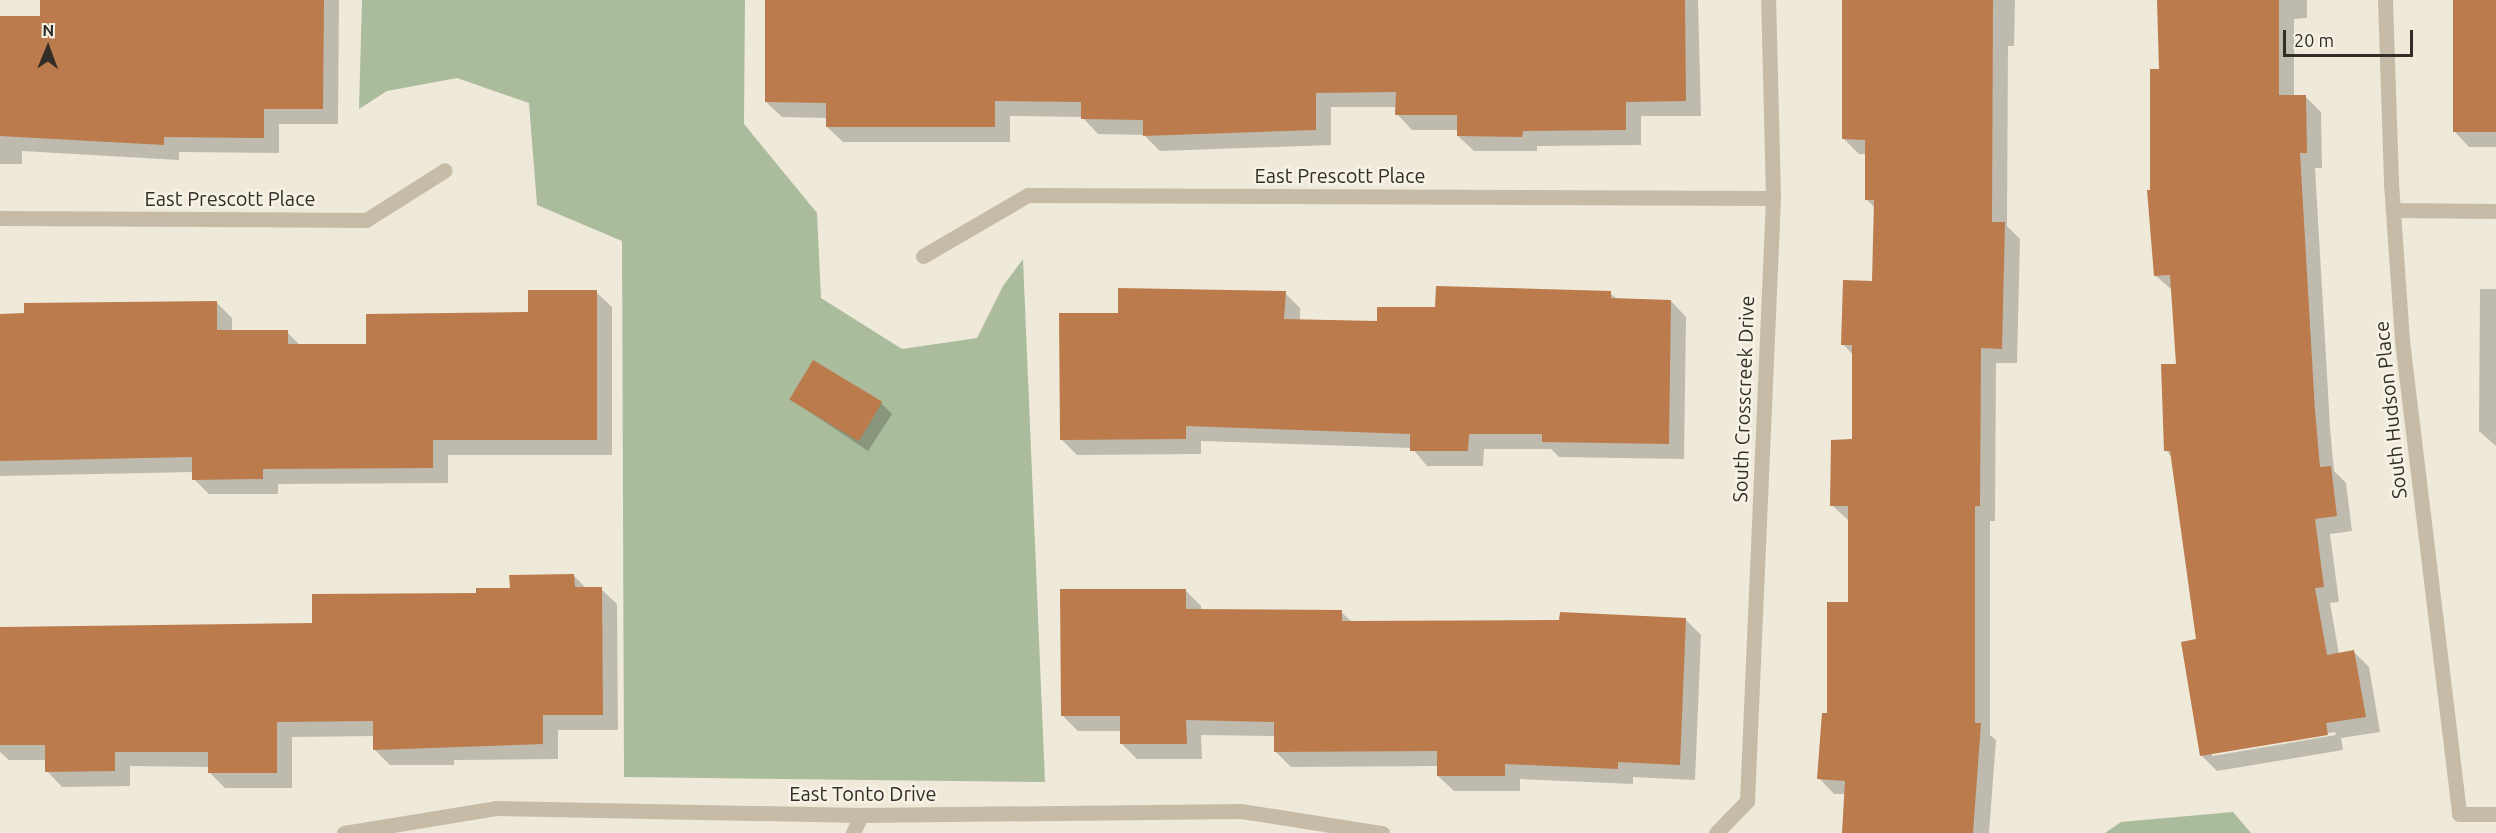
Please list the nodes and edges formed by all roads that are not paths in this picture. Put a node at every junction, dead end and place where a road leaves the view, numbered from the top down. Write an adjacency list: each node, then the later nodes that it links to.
1 (1768, 0): 4 (street, South Crosscreek Drive)
2 (2385, 0): 5 (street, South Hudson Place)
3 (445, 170): 7 (street, East Prescott Place)
4 (1773, 198): 8 (street, East Prescott Place); 15 (street, South Crosscreek Drive)
5 (2393, 210): 6 (street); 9 (street, South Hudson Place)
6 (2496, 211)
7 (0, 218)
8 (923, 256)
9 (2496, 814)
10 (861, 815): 11 (street, East Tonto Drive); 12 (street); 13 (street); 14 (street, East Tonto Drive)
11 (344, 833)
12 (853, 833)
13 (866, 833)
14 (1382, 833)
15 (1716, 833)

